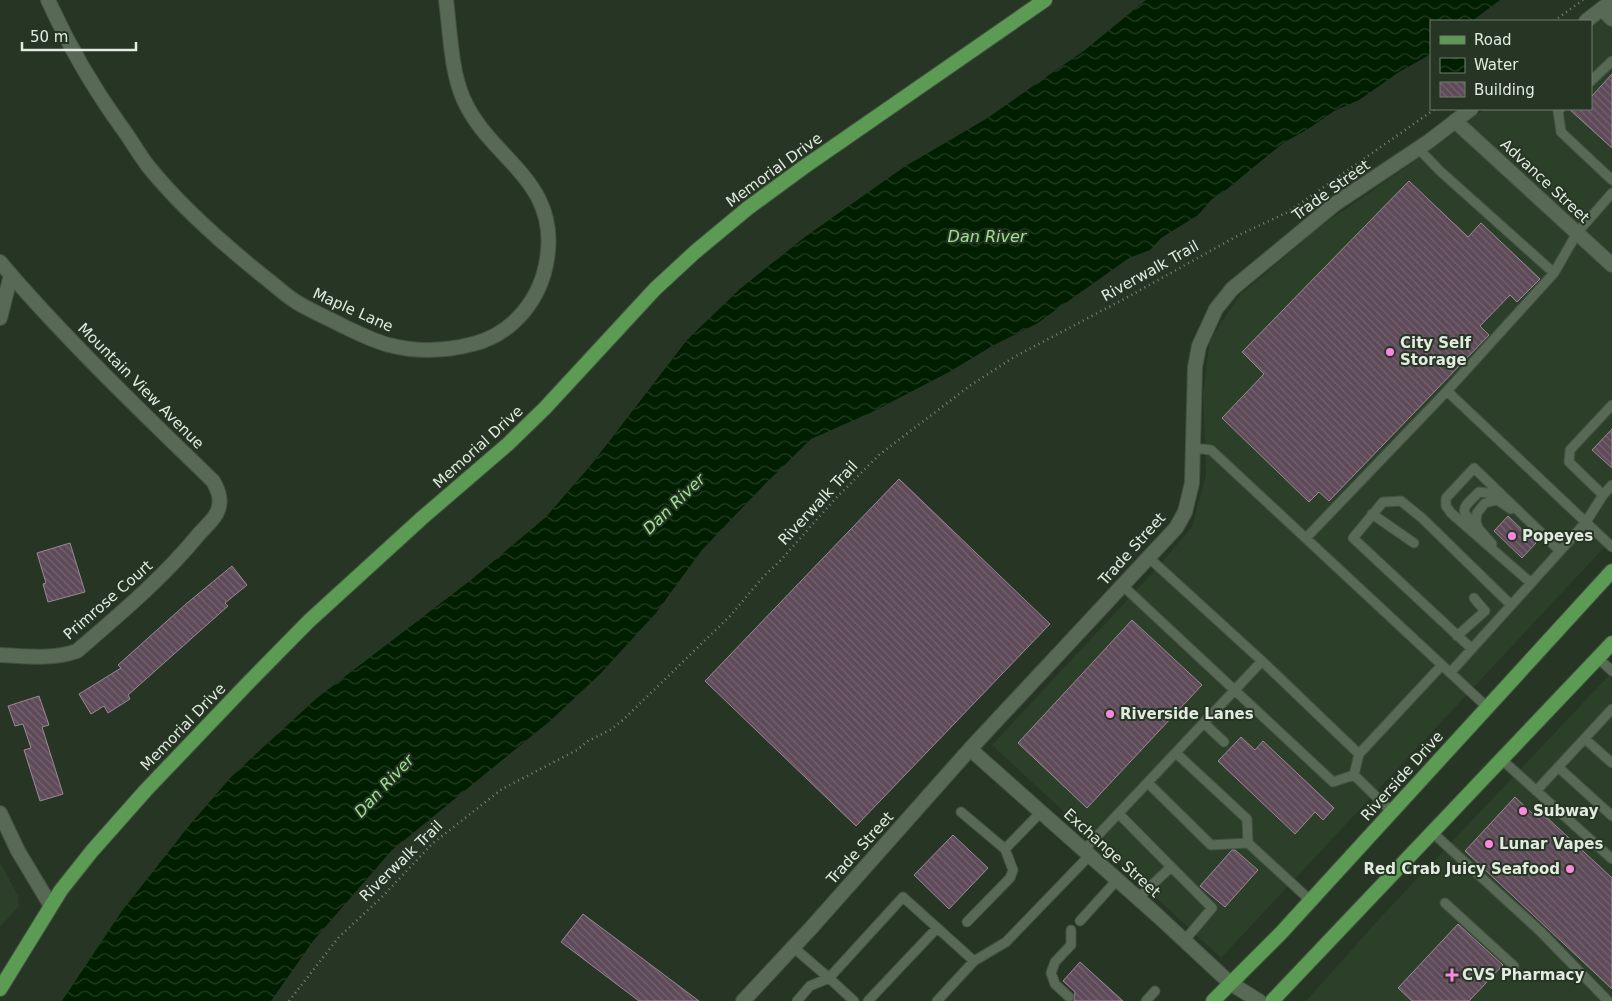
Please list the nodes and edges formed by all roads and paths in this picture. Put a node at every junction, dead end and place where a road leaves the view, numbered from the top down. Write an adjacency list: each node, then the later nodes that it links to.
1 (48, 0): 2 (street, Maple Lane)
2 (446, 0)
3 (1045, 0): 86 (main road, Memorial Drive)
4 (1582, 0): 7 (path)
5 (1607, 5): 6 (street); 8 (street)
6 (1612, 19)
7 (1555, 20)
8 (1587, 20)
9 (1612, 61): 10 (lane)
10 (1592, 80)
11 (1434, 110): 100 (path, Riverwalk Trail)
12 (1470, 110): 14 (street, Trade Street)
13 (1559, 110): 16 (lane)
14 (1455, 121): 15 (street, Trade Street); 18 (street, Advance Street)
15 (1418, 148): 21 (lane); 26 (street, Trade Street)
16 (1612, 180)
17 (1610, 199): 18 (lane)
18 (1577, 233): 20 (street, Advance Street); 21 (lane)
19 (0, 262): 22 (street, Mountain View Avenue)
20 (1612, 265)
21 (1554, 273): 24 (lane)
22 (11, 275): 23 (street); 35 (street, Mountain View Avenue)
23 (0, 318)
24 (1447, 391): 32 (lane); 34 (lane)
25 (1612, 405): 28 (lane)
26 (1193, 448): 34 (lane); 39 (street, Trade Street)
27 (1612, 485): 28 (lane)
28 (1603, 495): 32 (lane)
29 (1497, 500): 31 (lane); 33 (lane); 33 (lane)
30 (1372, 514): 36 (lane); 45 (lane); 46 (lane)
31 (1528, 520): 38 (lane); 40 (lane)
32 (1586, 522): 37 (lane); 38 (lane)
33 (1478, 528): 40 (lane)
34 (1306, 538): 52 (lane)
35 (194, 540): 49 (street, Primrose Court)
36 (1414, 543)
37 (1612, 547)
38 (1560, 551): 42 (lane)
39 (1148, 557): 43 (street, Trade Street); 51 (lane)
40 (1502, 559): 42 (lane)
41 (1612, 571): 56 (main road, Riverside Drive)
42 (1531, 583): 45 (lane)
43 (1122, 585): 55 (lane); 61 (street, Trade Street)
44 (1474, 598): 46 (lane)
45 (1511, 605): 48 (lane)
46 (1458, 636): 48 (lane)
47 (1612, 643): 50 (main road)
48 (1472, 648): 54 (lane)
49 (0, 655)
50 (1598, 658): 53 (lane); 64 (main road)
51 (1262, 661): 55 (lane); 63 (lane)
52 (1442, 665): 54 (lane); 63 (lane)
53 (1612, 671)
54 (1450, 673): 56 (lane)
55 (1235, 690): 58 (lane); 67 (lane)
56 (1487, 707): 72 (main road, Riverside Drive)
57 (1611, 713): 59 (lane)
58 (1204, 723): 60 (lane); 62 (lane)
59 (1585, 739): 65 (lane); 66 (lane)
60 (1224, 742)
61 (970, 749): 71 (street, Exchange Street); 92 (street, Trade Street)
62 (1176, 752): 68 (lane); 77 (lane)
63 (1359, 754): 67 (lane)
64 (1501, 759): 69 (lane); 76 (main road)
65 (1612, 764)
66 (1558, 767): 69 (lane); 75 (lane)
67 (1354, 774): 72 (lane)
68 (1148, 783): 74 (lane); 77 (lane)
69 (1536, 790): 80 (lane)
70 (962, 812): 78 (lane)
71 (1041, 812): 78 (lane); 79 (street, Exchange Street)
72 (1392, 812): 84 (main road, Riverside Drive)
73 (0, 813): 86 (street)
74 (1118, 814): 79 (lane); 81 (lane)
75 (1612, 816)
76 (1433, 833): 109 (main road); 110 (lane)
77 (1248, 843): 84 (lane)
78 (1005, 849): 88 (lane)
79 (1087, 853): 82 (street, Exchange Street); 93 (lane)
80 (1612, 859)
81 (1171, 866): 83 (lane); 91 (lane)
82 (1117, 880): 83 (street, Exchange Street); 87 (lane)
83 (1138, 898): 91 (street, Exchange Street)
84 (1311, 901): 96 (main road, Riverside Drive)
85 (1445, 903): 94 (lane)
86 (51, 906): 97 (main road, Memorial Drive)
87 (1080, 921)
88 (967, 922)
89 (937, 928): 93 (lane); 95 (lane); 104 (lane)
90 (1071, 930): 99 (lane)
91 (1184, 941): 96 (street, Exchange Street)
92 (793, 948): 95 (lane); 101 (street, Trade Street)
93 (974, 961): 105 (lane)
94 (1514, 966)
95 (829, 978): 102 (lane); 103 (lane)
96 (1230, 983): 107 (main road, Riverside Drive); 108 (street, Exchange Street)
97 (0, 989)
98 (1155, 992): 106 (lane)
99 (1070, 998)
100 (288, 1001)
101 (743, 1001)
102 (797, 1001)
103 (854, 1001)
104 (868, 1001)
105 (937, 1001)
106 (1146, 1001)
107 (1213, 1001)
108 (1259, 1001)
109 (1272, 1001)
110 (1608, 1001)

